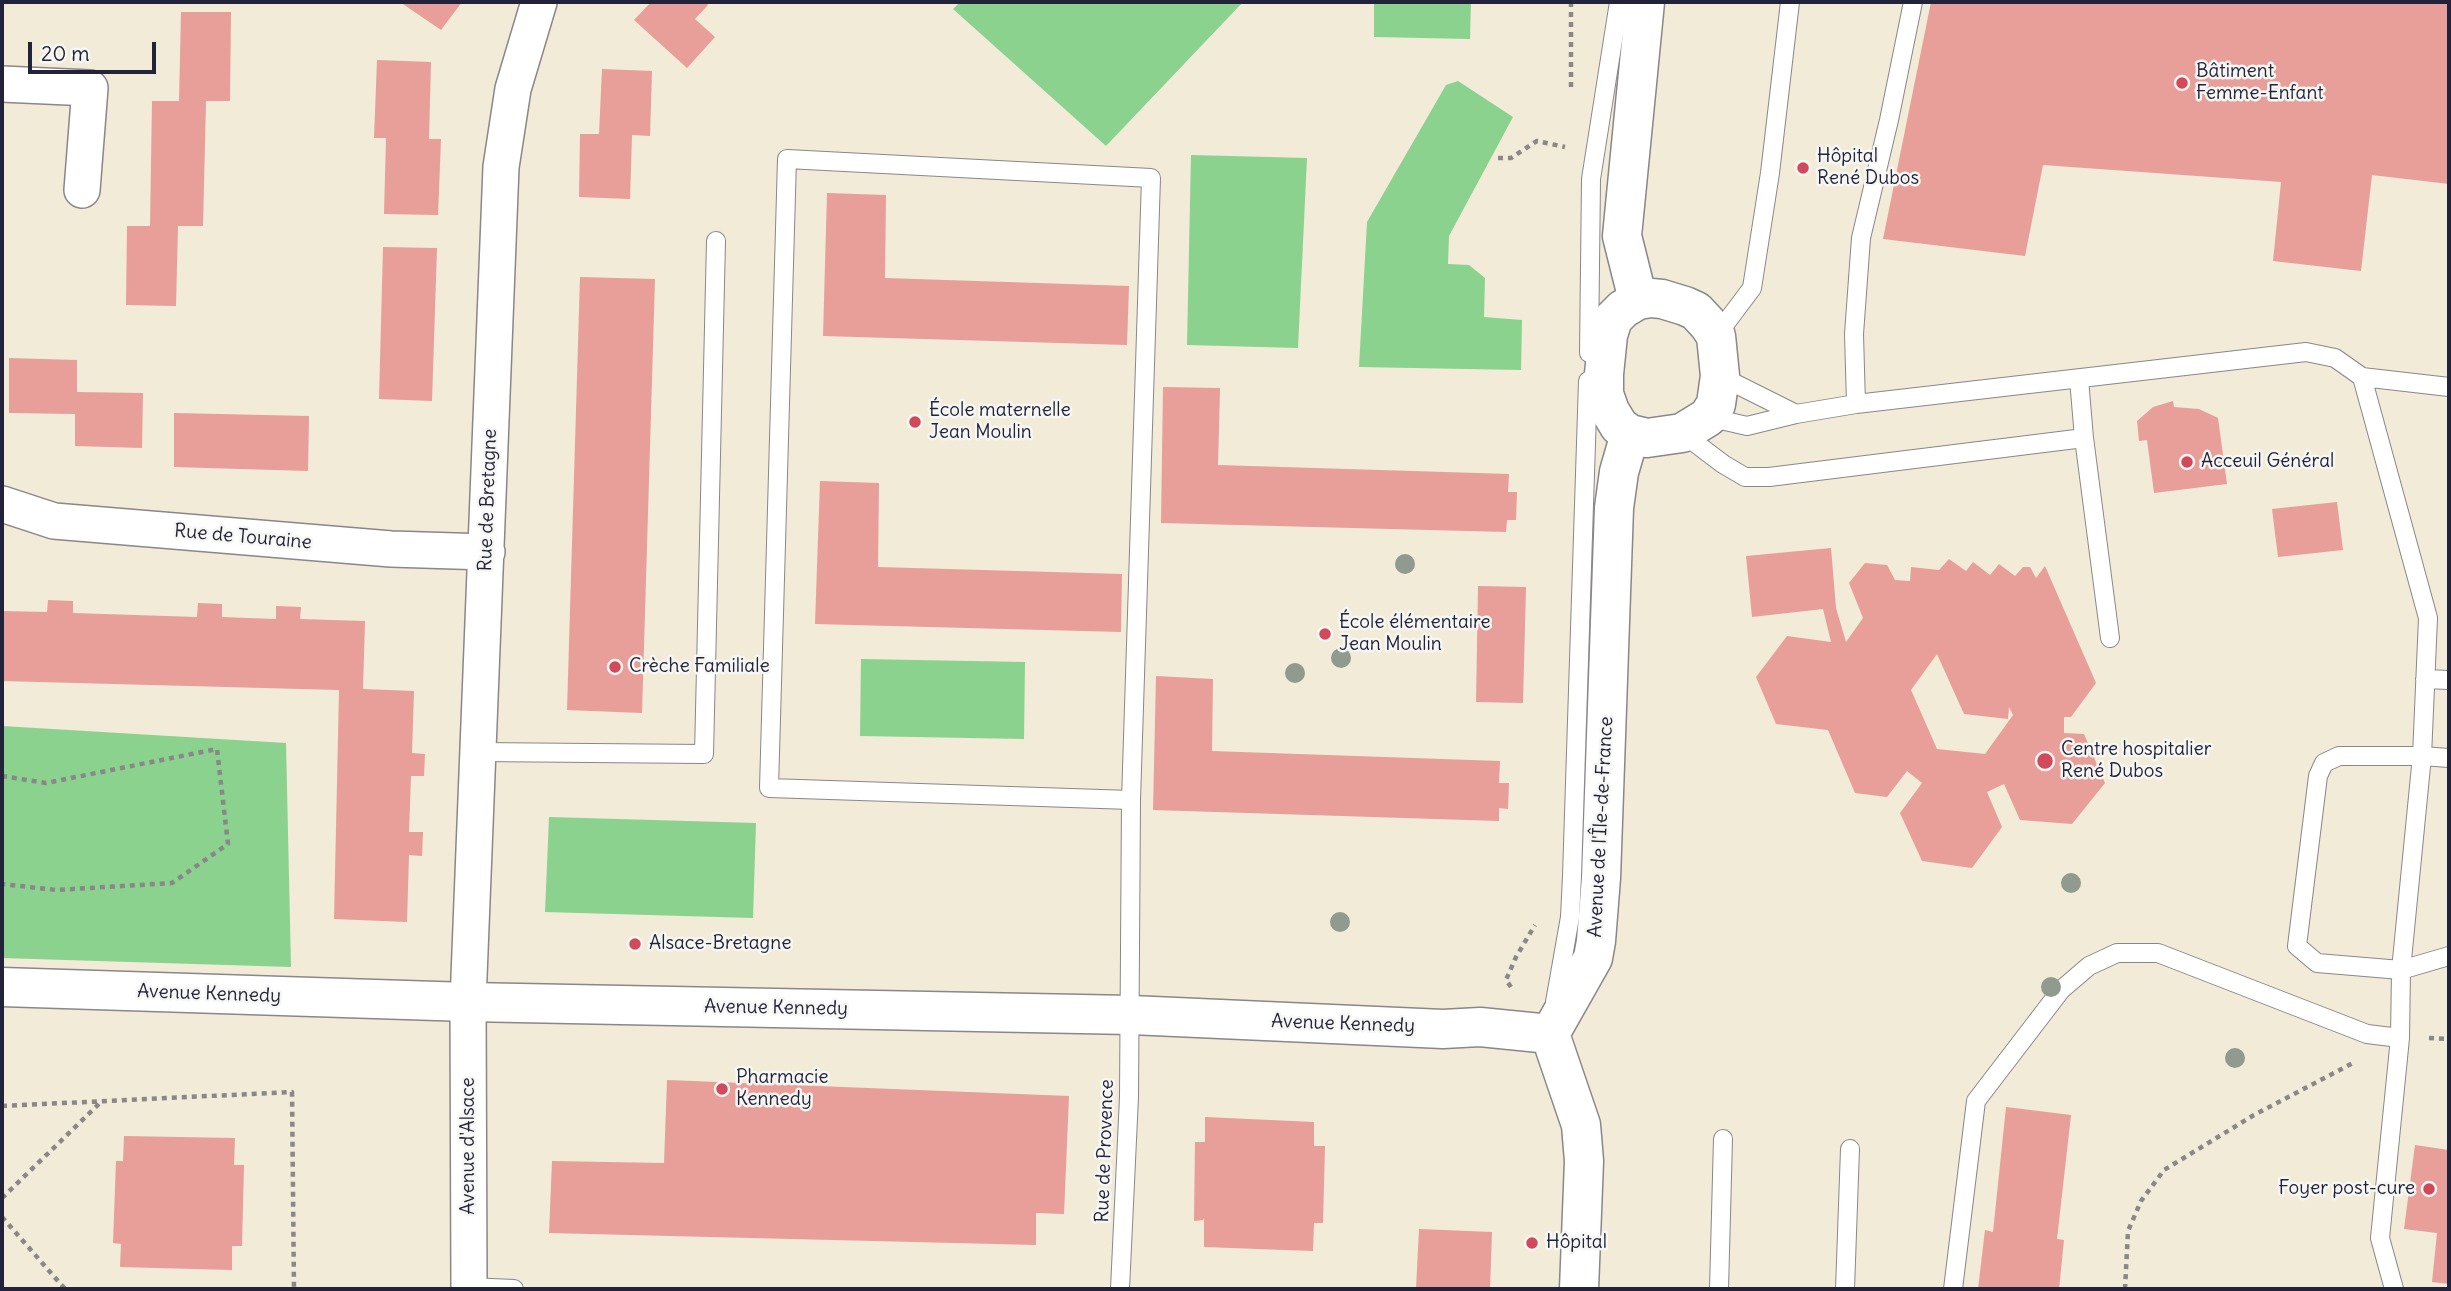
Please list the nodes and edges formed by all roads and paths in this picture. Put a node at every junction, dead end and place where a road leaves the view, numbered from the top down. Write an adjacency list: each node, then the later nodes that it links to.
1 (539, 2): 25 (street, Rue de Bretagne)
2 (1619, 2): 22 (lane)
3 (1645, 2): 11 (street)
4 (1790, 2): 12 (lane)
5 (1913, 2): 17 (lane)
6 (2, 84): 9 (street)
7 (1571, 149): 8 (path)
8 (1498, 158)
9 (82, 190)
10 (716, 241): 29 (lane)
11 (1637, 300): 12 (street); 20 (street)
12 (1716, 336): 13 (street)
13 (1720, 376): 18 (lane); 19 (street)
14 (2361, 377): 15 (lane); 16 (lane); 27 (lane)
15 (2079, 379): 17 (lane); 21 (lane)
16 (2449, 387)
17 (1856, 404): 18 (lane)
18 (1796, 414): 19 (lane)
19 (1695, 425): 20 (street); 21 (lane)
20 (1630, 434): 23 (street, Avenue de l'Île-de-France)
21 (2084, 438): 26 (lane)
22 (1587, 439): 23 (lane); 40 (lane)
23 (1619, 472): 40 (street, Avenue de l'Île-de-France)
24 (2, 504): 25 (street, Rue de Touraine)
25 (487, 552): 29 (street, Rue de Bretagne)
26 (2110, 638)
27 (2425, 679): 28 (lane); 30 (lane)
28 (2449, 680)
29 (478, 752): 38 (street, Rue de Bretagne)
30 (2422, 757): 31 (lane); 36 (lane); 36 (lane)
31 (2449, 758)
32 (2, 776): 34 (path)
33 (1131, 800): 33 (lane, Rue de Provence); 39 (lane, Rue de Provence)
34 (2, 884)
35 (2449, 956): 36 (lane)
36 (2401, 970): 41 (lane)
37 (2, 987): 38 (street, Avenue Kennedy)
38 (468, 1002): 39 (street, Avenue Kennedy); 48 (street, Avenue d'Alsace)
39 (1130, 1015): 40 (street, Avenue Kennedy); 52 (lane, Rue de Provence)
40 (1550, 1034): 53 (street)
41 (2400, 1038): 56 (lane); 57 (path); 58 (lane)
42 (103, 1100): 43 (path); 46 (path); 50 (path)
43 (2, 1106)
44 (1723, 1139): 54 (lane)
45 (1850, 1149): 55 (lane)
46 (2, 1198)
47 (2, 1217): 49 (path)
48 (469, 1288): 51 (lane)
49 (65, 1289)
50 (294, 1289)
51 (514, 1289)
52 (1120, 1289)
53 (1580, 1289)
54 (1718, 1289)
55 (1844, 1289)
56 (1953, 1289)
57 (2125, 1289)
58 (2394, 1289)

